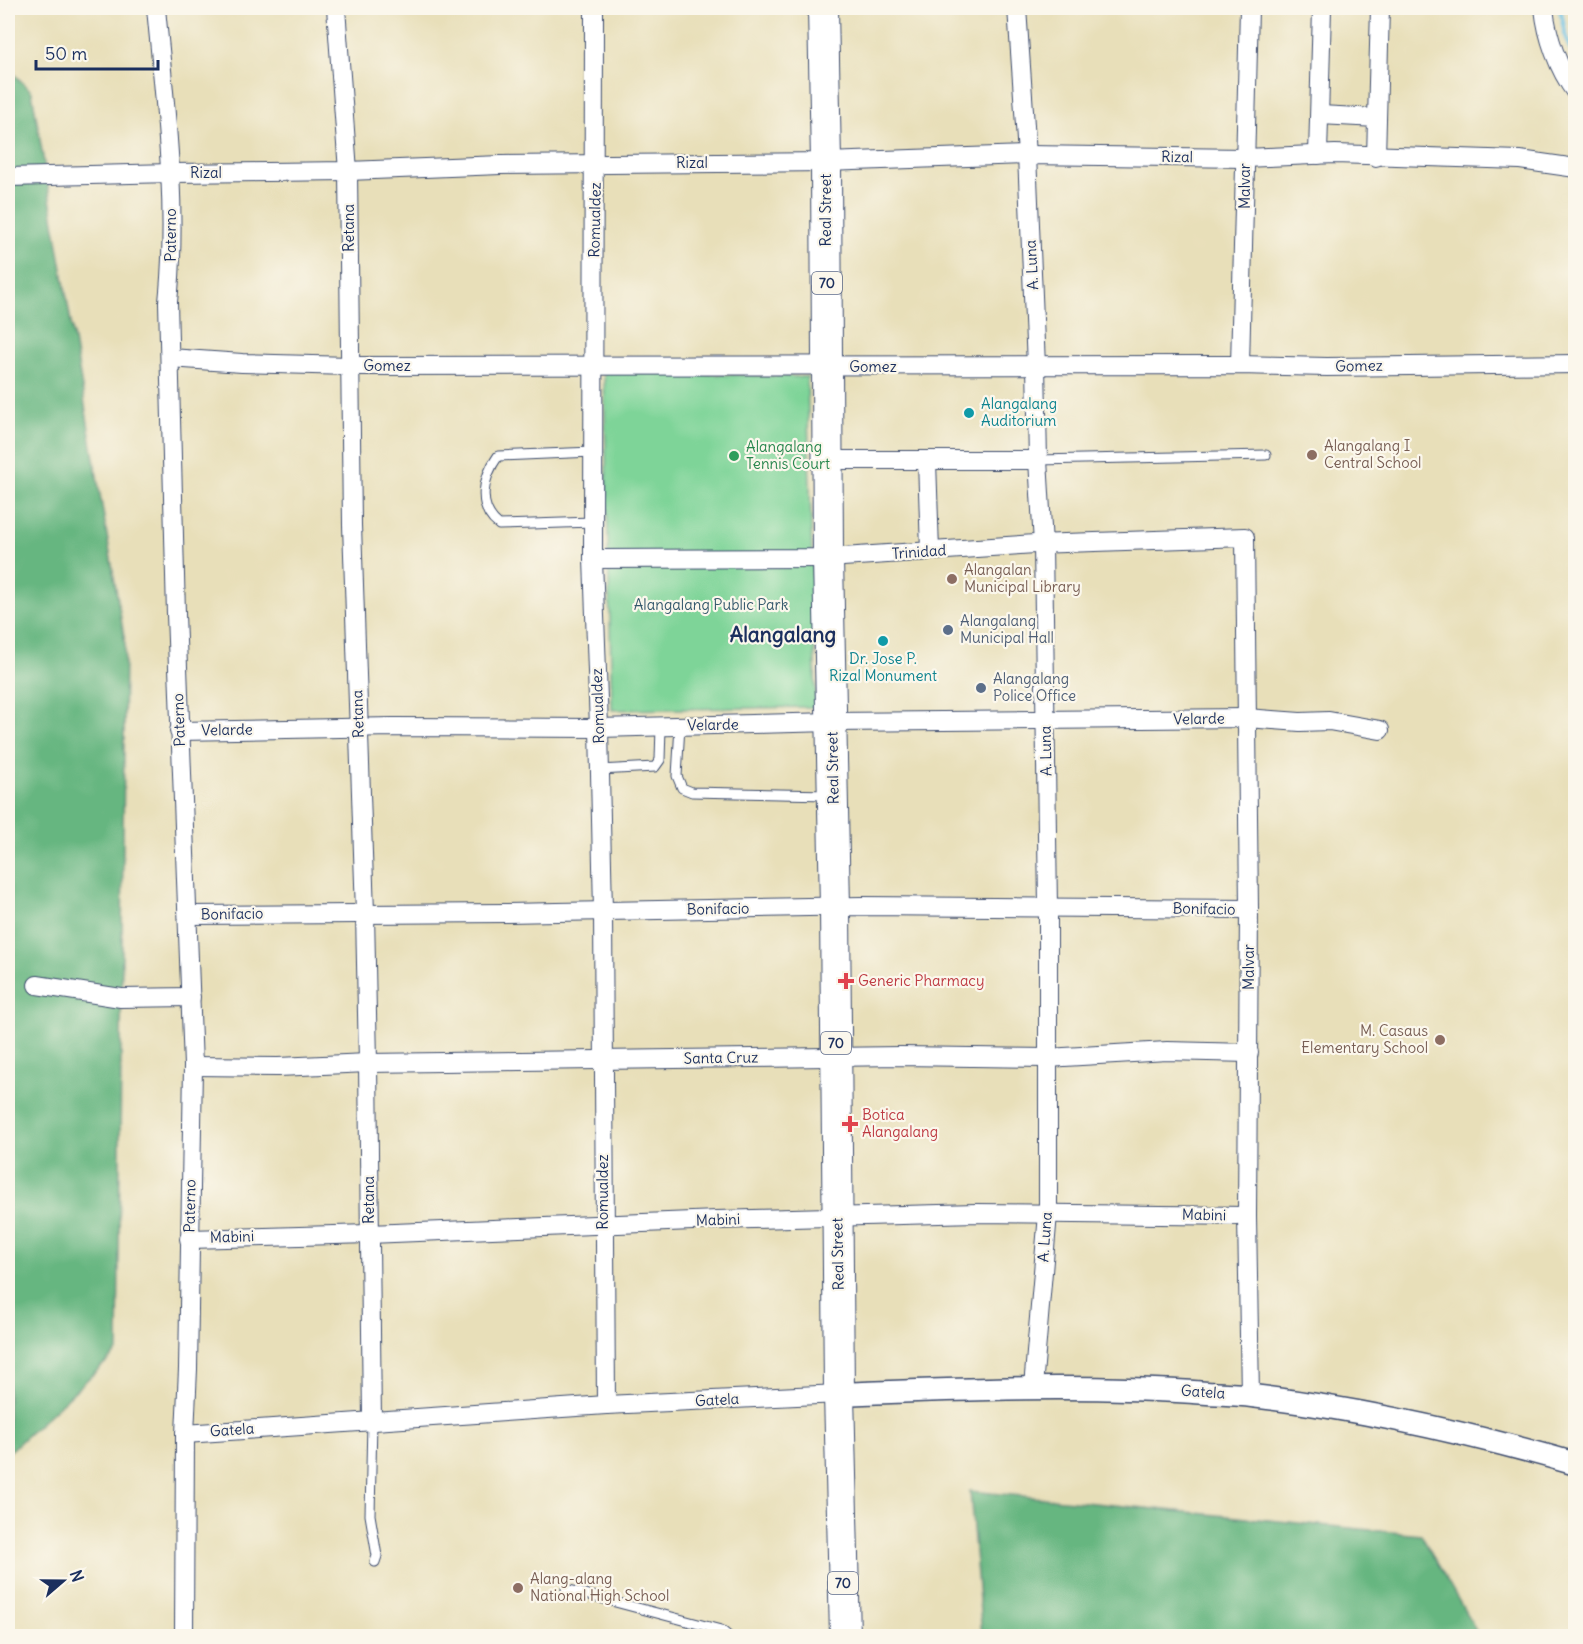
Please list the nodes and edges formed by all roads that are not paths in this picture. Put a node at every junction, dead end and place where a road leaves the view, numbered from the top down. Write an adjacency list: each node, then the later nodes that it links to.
1 (156, 8): 21 (street, Paterno)
2 (336, 8): 20 (street, Retana)
3 (594, 8): 18 (street, Romualdez)
4 (823, 8): 17 (highway, Real Street / 70)
5 (1017, 8): 13 (street, A. Luna)
6 (1249, 8): 16 (street, Malvar)
7 (1322, 8): 11 (street)
8 (1380, 8): 12 (street)
9 (1544, 8): 10 (street)
10 (1575, 93)
11 (1320, 116): 12 (street); 14 (street)
12 (1377, 118): 15 (street)
13 (1026, 155): 16 (street, Rizal); 17 (street, Rizal); 28 (street, A. Luna)
14 (1318, 155): 15 (street, Rizal); 16 (street, Rizal)
15 (1376, 157): 19 (street, Rizal)
16 (1245, 158): 26 (street, Malvar)
17 (826, 162): 18 (street, Rizal); 29 (highway, Real Street / 70)
18 (595, 164): 20 (street, Rizal); 24 (street, Romualdez)
19 (1575, 168)
20 (348, 171): 21 (street, Rizal); 27 (street, Retana)
21 (172, 173): 22 (street, Rizal); 23 (street, Paterno)
22 (8, 177)
23 (170, 358): 27 (street, Gomez); 49 (street, Paterno)
24 (593, 364): 27 (street, Gomez); 29 (street, Gomez); 30 (street, Romualdez)
25 (1575, 364): 26 (street, Gomez)
26 (1240, 365): 28 (street, Gomez)
27 (350, 366): 46 (street, Retana)
28 (1036, 366): 29 (street, Gomez); 33 (street, A. Luna)
29 (827, 367): 32 (highway, Real Street / 70)
30 (593, 452): 35 (street, Romualdez); 35 (lane)
31 (1266, 455): 33 (lane)
32 (828, 460): 34 (street); 39 (highway, Real Street / 70)
33 (1038, 460): 34 (street); 37 (street, A. Luna)
34 (927, 461): 38 (street)
35 (593, 522): 40 (street, Romualdez)
36 (1245, 537): 37 (street, Trinidad); 41 (street, Malvar)
37 (1043, 544): 38 (street, Trinidad); 42 (street, A. Luna)
38 (930, 551): 39 (street, Trinidad)
39 (828, 558): 40 (street, Trinidad); 43 (highway, Real Street / 70)
40 (593, 560): 47 (street, Romualdez)
41 (1246, 718): 42 (street, Velarde); 48 (street, Velarde); 54 (street, Malvar)
42 (1045, 720): 43 (street, Velarde); 53 (street, A. Luna)
43 (832, 722): 44 (street, Velarde); 51 (highway, Real Street / 70)
44 (680, 726): 45 (street, Velarde); 51 (lane)
45 (661, 727): 47 (street, Velarde); 50 (lane)
46 (359, 728): 47 (street, Velarde); 49 (street, Velarde); 56 (street, Retana)
47 (599, 728): 50 (street, Romualdez)
48 (1380, 730)
49 (179, 731): 57 (street, Paterno)
50 (599, 771): 55 (street, Romualdez)
51 (834, 795): 52 (highway, Real Street / 70)
52 (835, 907): 53 (street, Bonifacio); 55 (street, Bonifacio); 61 (highway, Real Street / 70)
53 (1048, 907): 54 (street, Bonifacio); 62 (street, A. Luna)
54 (1248, 909): 60 (street, Malvar)
55 (603, 911): 56 (street, Bonifacio); 63 (street, Romualdez)
56 (365, 913): 57 (street, Bonifacio); 64 (street, Retana)
57 (188, 915): 59 (street, Paterno)
58 (37, 985): 59 (street)
59 (191, 997): 65 (street, Paterno)
60 (1249, 1053): 62 (street, Santa Cruz); 67 (street, Malvar)
61 (836, 1057): 62 (street, Santa Cruz); 63 (street, Santa Cruz); 68 (highway, Real Street / 70)
62 (1047, 1058): 66 (street, A. Luna)
63 (602, 1060): 64 (street, Santa Cruz); 69 (street, Romualdez)
64 (368, 1063): 65 (street, Santa Cruz); 70 (street, Retana)
65 (192, 1066): 71 (street, Paterno)
66 (1048, 1214): 67 (street, Mabini); 68 (street, Mabini); 72 (street, A. Luna)
67 (1247, 1216): 74 (street, Malvar)
68 (838, 1218): 69 (street, Mabini); 73 (highway, Real Street / 70)
69 (603, 1224): 70 (street, Mabini); 75 (street, Romualdez)
70 (369, 1234): 71 (street, Mabini); 76 (street, Retana)
71 (189, 1239): 77 (street, Paterno)
72 (1034, 1387): 73 (street, Gatela); 74 (street, Gatela)
73 (839, 1394): 75 (street, Gatela); 83 (highway, Real Street / 70)
74 (1250, 1396): 78 (street, Gatela)
75 (606, 1405): 76 (street, Gatela)
76 (372, 1421): 77 (street, Gatela); 79 (lane)
77 (185, 1434): 81 (street, Paterno)
78 (1575, 1464)
79 (375, 1562)
80 (566, 1590): 82 (lane)
81 (184, 1636)
82 (728, 1636)
83 (845, 1636)

